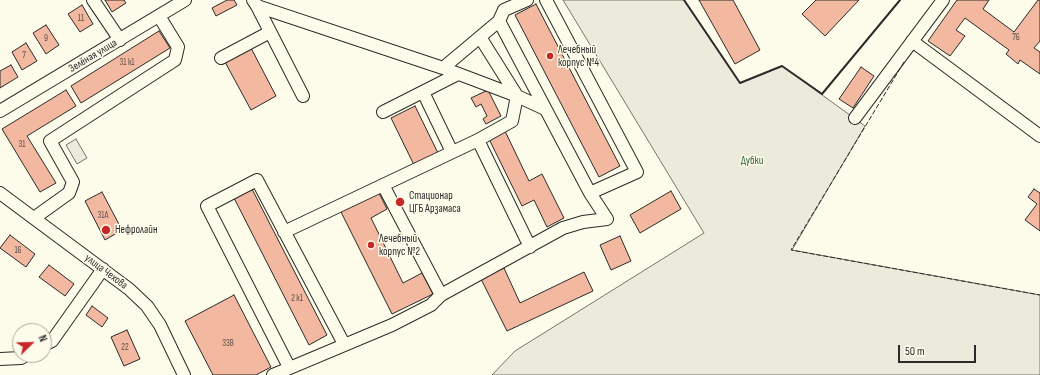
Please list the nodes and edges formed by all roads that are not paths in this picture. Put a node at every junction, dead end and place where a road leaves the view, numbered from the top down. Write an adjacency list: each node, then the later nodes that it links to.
1 (93, 0): 11 (street)
2 (184, 0): 7 (street, Зелёная улица)
3 (527, 0): 8 (street)
4 (546, 0): 28 (street)
5 (943, 0): 12 (street)
6 (255, 3): 9 (street); 14 (street)
7 (158, 16): 11 (street, Зелёная улица); 29 (street)
8 (499, 21): 10 (street); 19 (street)
9 (270, 32): 13 (street); 17 (street)
10 (480, 37): 14 (street); 18 (street)
11 (120, 40): 20 (street, Зелёная улица)
12 (912, 40): 22 (street); 23 (street)
13 (221, 58)
14 (443, 68): 15 (street)
15 (458, 74): 16 (street); 18 (street)
16 (423, 92): 21 (street); 25 (street)
17 (303, 96)
18 (518, 96): 19 (street); 24 (street)
19 (545, 109): 28 (street)
20 (0, 112)
21 (383, 112)
22 (854, 118)
23 (1040, 136)
24 (478, 140): 25 (street); 31 (street)
25 (452, 152): 26 (street)
26 (383, 185): 30 (street); 33 (street)
27 (0, 193): 29 (street, улица Чехова)
28 (590, 193): 31 (street)
29 (34, 218): 32 (street, улица Чехова)
30 (284, 232): 35 (street); 38 (street)
31 (530, 247): 33 (street)
32 (103, 269): 34 (street); 39 (street, улица Чехова)
33 (441, 296): 35 (street)
34 (52, 341)
35 (344, 344): 38 (street)
36 (12, 358): 37 (street)
37 (0, 359)
38 (289, 367): 40 (street)
39 (184, 375)
40 (273, 375)

